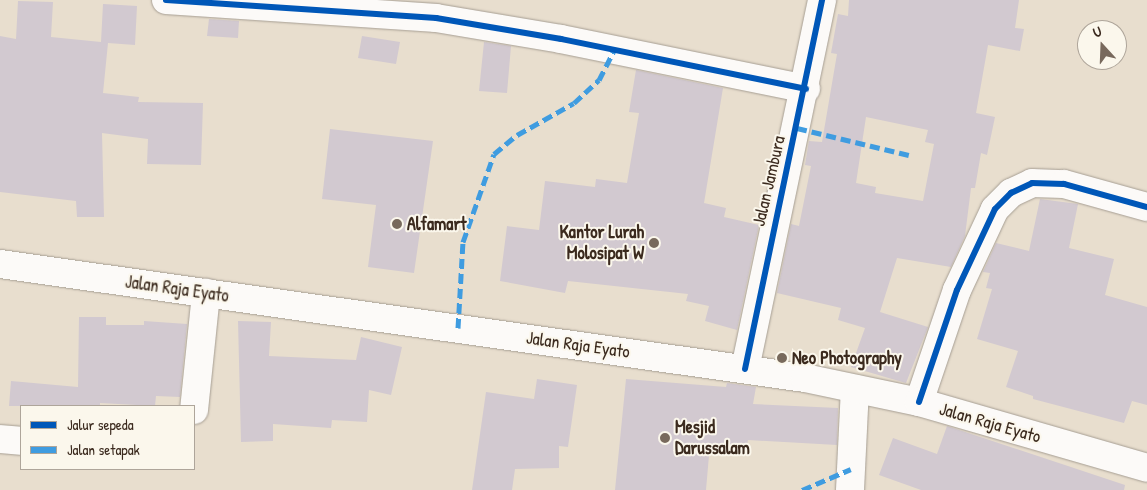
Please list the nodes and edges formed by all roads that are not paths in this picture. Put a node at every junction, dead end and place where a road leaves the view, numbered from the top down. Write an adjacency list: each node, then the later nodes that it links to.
1 (166, 0): 3 (street)
2 (822, 0): 3 (street, Jalan Jambura)
3 (806, 89): 7 (street, Jalan Jambura)
4 (1147, 207): 9 (street)
5 (0, 264): 6 (street, Jalan Raja Eyato)
6 (206, 293): 7 (street, Jalan Raja Eyato); 10 (street)
7 (745, 369): 8 (street, Jalan Raja Eyato)
8 (855, 389): 9 (street, Jalan Raja Eyato); 14 (street)
9 (919, 402): 13 (street, Jalan Raja Eyato)
10 (195, 405)
11 (0, 439): 12 (street)
12 (20, 441)
13 (1147, 468)
14 (850, 490)

